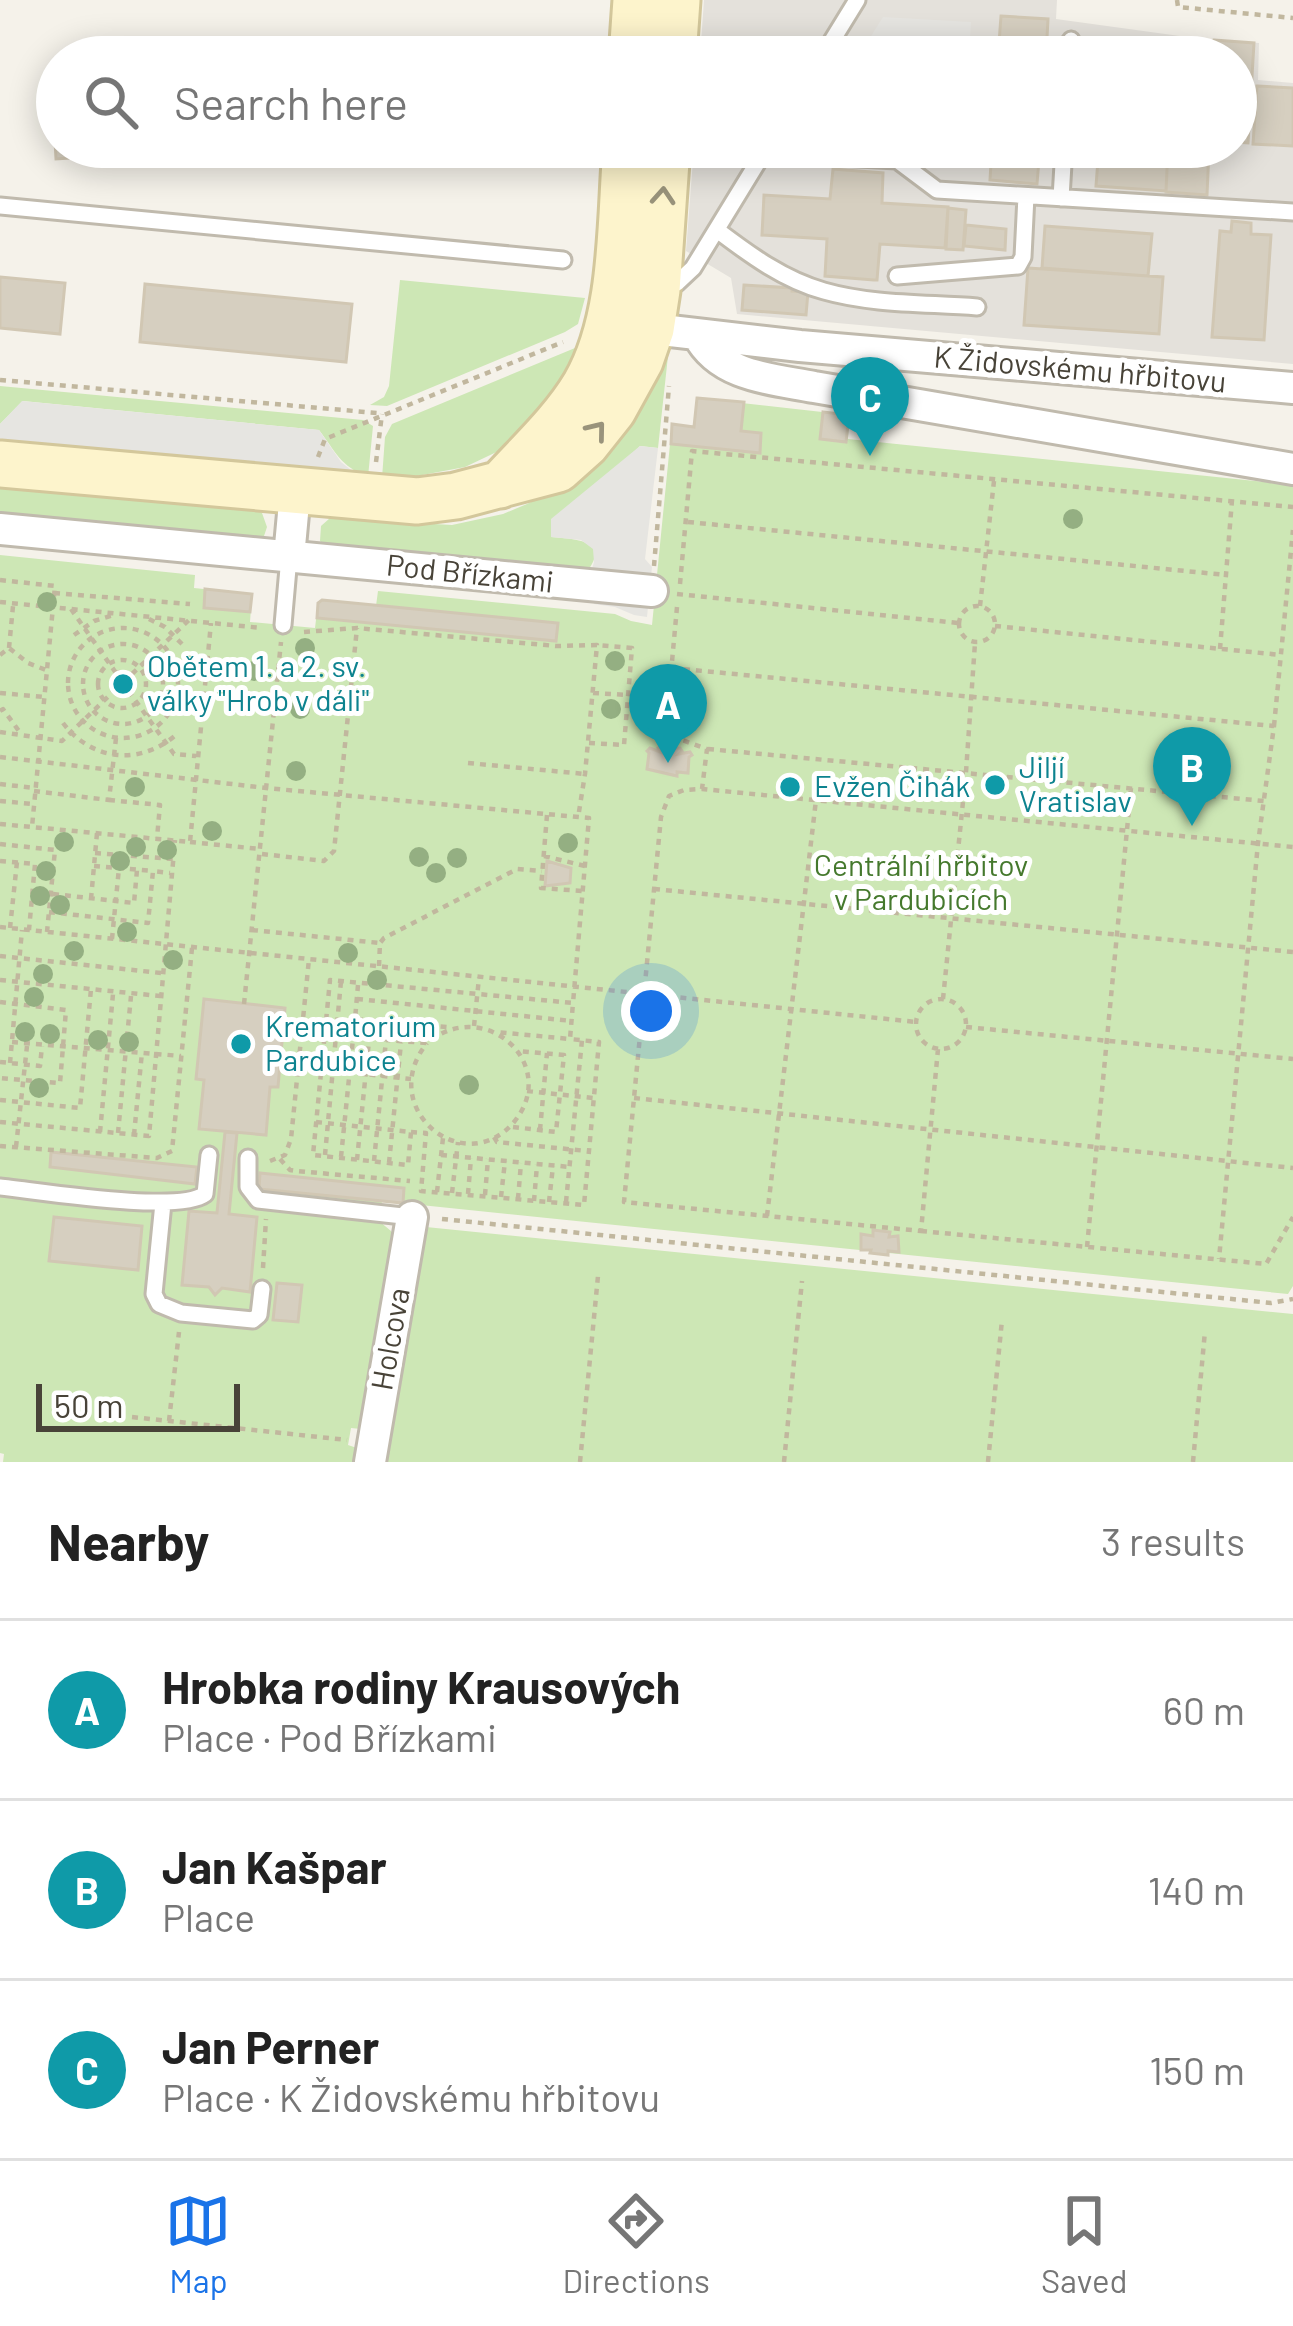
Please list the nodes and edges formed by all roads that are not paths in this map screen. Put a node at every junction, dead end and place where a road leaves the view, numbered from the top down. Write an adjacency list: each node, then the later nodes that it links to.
1 (636, 0): 4 (street)
2 (677, 0): 5 (street)
3 (856, 0): 6 (lane)
4 (633, 36)
5 (674, 36)
6 (835, 36)
7 (630, 168): 20 (street)
8 (666, 168): 20 (street, one-way to 8)
9 (754, 168): 16 (lane)
10 (908, 168): 12 (lane)
11 (1063, 168): 13 (lane)
12 (1026, 196): 13 (lane); 18 (lane)
13 (1061, 198): 15 (lane)
14 (0, 206): 17 (lane)
15 (1293, 212)
16 (717, 230): 19 (lane); 20 (lane)
17 (562, 260)
18 (897, 276)
19 (977, 307)
20 (658, 322): 21 (street, K Židovskému hřbitovu); 23 (street); 24 (street)
21 (1293, 388)
22 (0, 464): 24 (street)
23 (1293, 469)
24 (295, 492): 26 (street)
25 (0, 529): 26 (street, Pod Břízkami)
26 (289, 556): 27 (street, Pod Břízkami); 28 (lane)
27 (665, 593)
28 (283, 627)
29 (209, 1155): 32 (lane)
30 (248, 1158): 33 (lane)
31 (0, 1187): 32 (lane)
32 (163, 1203): 34 (lane)
33 (412, 1216): 35 (street, Holcova)
34 (262, 1289)
35 (372, 1453)

